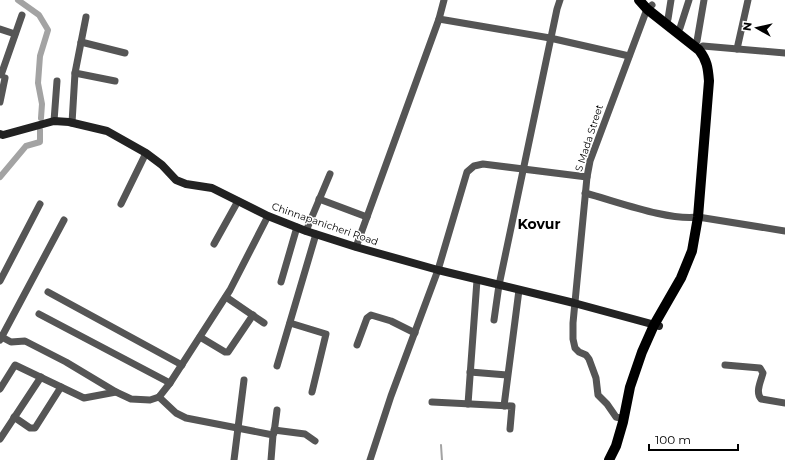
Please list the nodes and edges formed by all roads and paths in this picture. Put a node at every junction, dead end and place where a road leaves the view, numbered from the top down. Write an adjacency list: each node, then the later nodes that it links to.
1 (444, 0): 11 (street)
2 (560, 0): 16 (street)
3 (639, 0): 8 (main road)
4 (671, 0): 12 (street)
5 (689, 0): 13 (street)
6 (704, 0): 18 (street)
7 (748, 0): 19 (street)
8 (648, 5): 12 (main road); 22 (street, S Mada Street); 41 (main road)
9 (22, 16): 15 (street)
10 (86, 17): 17 (street)
11 (440, 19): 16 (street); 40 (street)
12 (668, 19): 13 (main road)
13 (680, 28): 18 (main road)
14 (0, 29): 15 (street)
15 (15, 34): 26 (street)
16 (550, 38): 22 (street); 31 (street)
17 (81, 42): 20 (street); 23 (street)
18 (700, 44): 19 (street); 41 (main road)
19 (737, 49): 21 (street)
20 (124, 53)
21 (785, 54)
22 (629, 56): 33 (street, S Mada Street)
23 (75, 73): 24 (street); 28 (street)
24 (115, 81)
25 (57, 82): 27 (street)
26 (0, 102)
27 (54, 121): 28 (street, Chinnapanicheri Road); 29 (street, Chinnapanicheri Road)
28 (72, 123): 30 (street, Chinnapanicheri Road)
29 (0, 134)
30 (146, 153): 36 (street, Chinnapanicheri Road); 38 (street)
31 (522, 169): 33 (street); 49 (street); 53 (street)
32 (330, 174): 35 (street)
33 (587, 177): 34 (street, S Mada Street)
34 (585, 193): 41 (street); 57 (street, S Mada Street)
35 (320, 199): 40 (street); 44 (street)
36 (238, 201): 39 (street, Chinnapanicheri Road); 47 (street)
37 (40, 204): 51 (street)
38 (121, 204)
39 (268, 216): 43 (street, Chinnapanicheri Road); 56 (street)
40 (367, 217): 48 (street)
41 (701, 217): 45 (street); 63 (main road)
42 (64, 220): 66 (street)
43 (297, 227): 44 (street, Chinnapanicheri Road); 52 (street)
44 (306, 231): 46 (street, Chinnapanicheri Road)
45 (785, 231)
46 (316, 234): 48 (street, Chinnapanicheri Road); 61 (street)
47 (214, 244)
48 (356, 247): 49 (street, Chinnapanicheri Road)
49 (438, 270): 50 (street, Chinnapanicheri Road); 64 (street)
50 (477, 280): 53 (street, Chinnapanicheri Road); 71 (street)
51 (0, 281)
52 (281, 282)
53 (499, 285): 54 (street, Chinnapanicheri Road); 60 (street)
54 (519, 290): 57 (street, Chinnapanicheri Road); 72 (street)
55 (48, 292): 68 (street)
56 (226, 297): 59 (street); 65 (street)
57 (574, 303): 63 (street, Chinnapanicheri Road); 87 (street, S Mada Street)
58 (39, 314): 75 (street)
59 (253, 315): 62 (street); 65 (street)
60 (494, 320)
61 (290, 322): 70 (street); 79 (street)
62 (264, 323)
63 (657, 326): 87 (main road); 97 (main road)
64 (415, 333): 67 (street); 95 (street)
65 (200, 337): 68 (street)
66 (1, 338): 78 (street)
67 (357, 345)
68 (182, 365): 75 (street)
69 (725, 365): 82 (street)
70 (278, 366)
71 (470, 372): 72 (street); 83 (street)
72 (507, 375): 84 (street)
73 (41, 377): 76 (street); 77 (street); 86 (street)
74 (244, 380): 88 (street)
75 (170, 383): 80 (street)
76 (61, 387): 78 (street); 86 (street)
77 (0, 389)
78 (116, 392): 80 (street)
79 (312, 392)
80 (159, 397): 88 (street)
81 (432, 402): 83 (street)
82 (785, 403)
83 (468, 404): 84 (street)
84 (504, 406): 89 (street)
85 (277, 410): 90 (street)
86 (14, 417): 91 (street)
87 (624, 419): 96 (main road)
88 (238, 428): 90 (street); 93 (street)
89 (510, 430)
90 (274, 432): 92 (street); 94 (street)
91 (0, 439)
92 (315, 441)
93 (234, 460)
94 (271, 460)
95 (370, 460)
96 (609, 460)
97 (616, 460)

